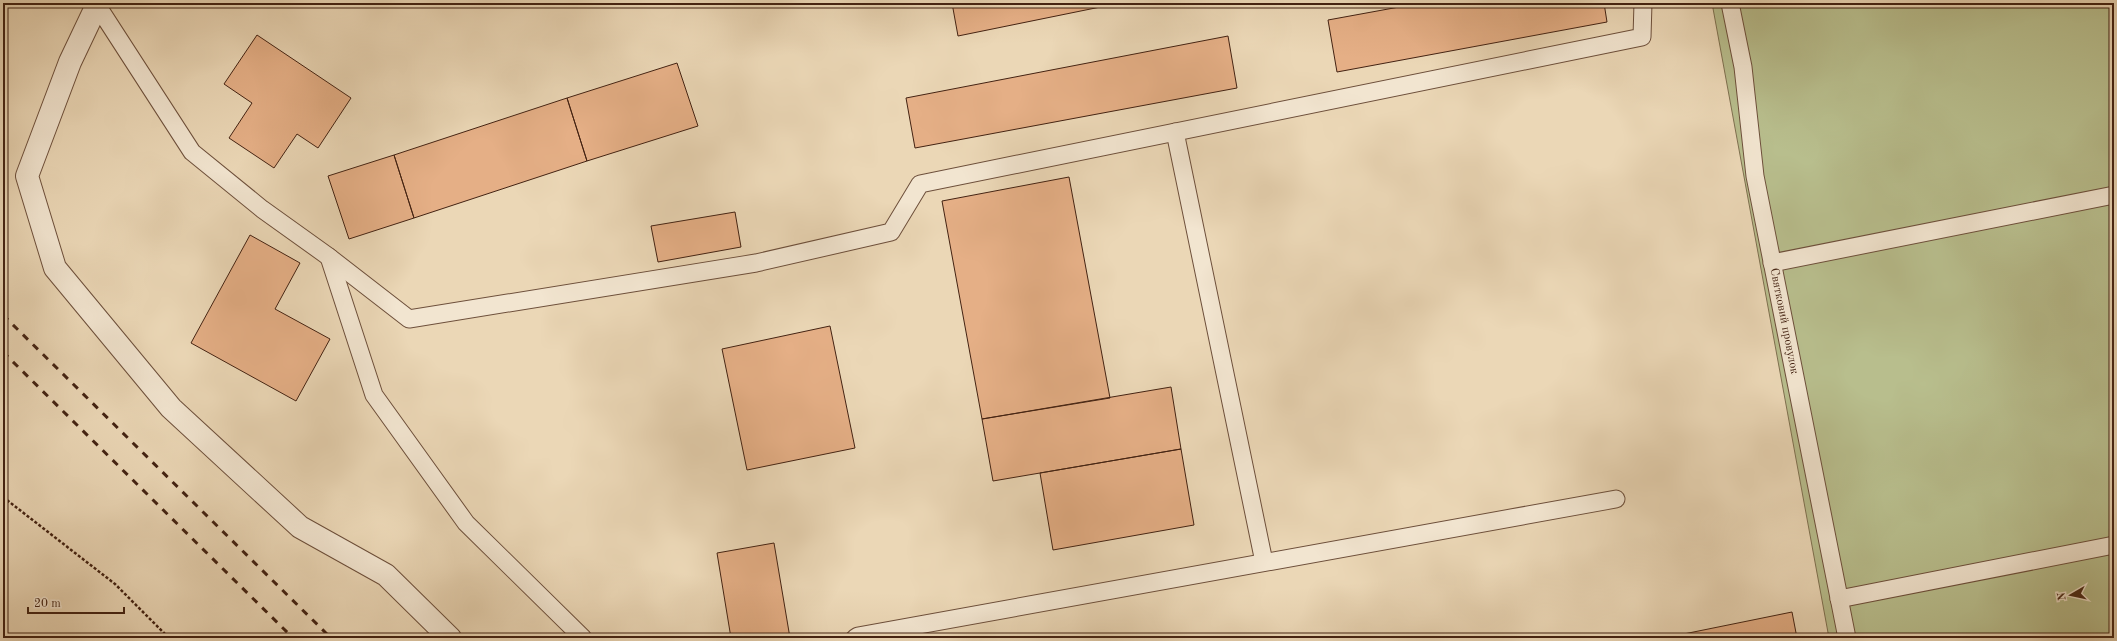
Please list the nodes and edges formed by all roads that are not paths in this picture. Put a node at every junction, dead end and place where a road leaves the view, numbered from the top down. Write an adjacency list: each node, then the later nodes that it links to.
1 (1643, 3): 4 (lane)
2 (1730, 3): 7 (lane, Святковий провулок)
3 (97, 4): 6 (lane); 12 (street)
4 (1175, 132): 6 (lane); 10 (lane)
5 (2114, 196): 7 (lane)
6 (329, 257): 13 (lane)
7 (1772, 263): 11 (lane, Святковий провулок)
8 (1616, 499): 10 (lane)
9 (2114, 545): 11 (lane)
10 (1264, 562): 14 (lane)
11 (1839, 598): 15 (lane, Святковий провулок)
12 (450, 638)
13 (583, 638)
14 (855, 638)
15 (1847, 638)

